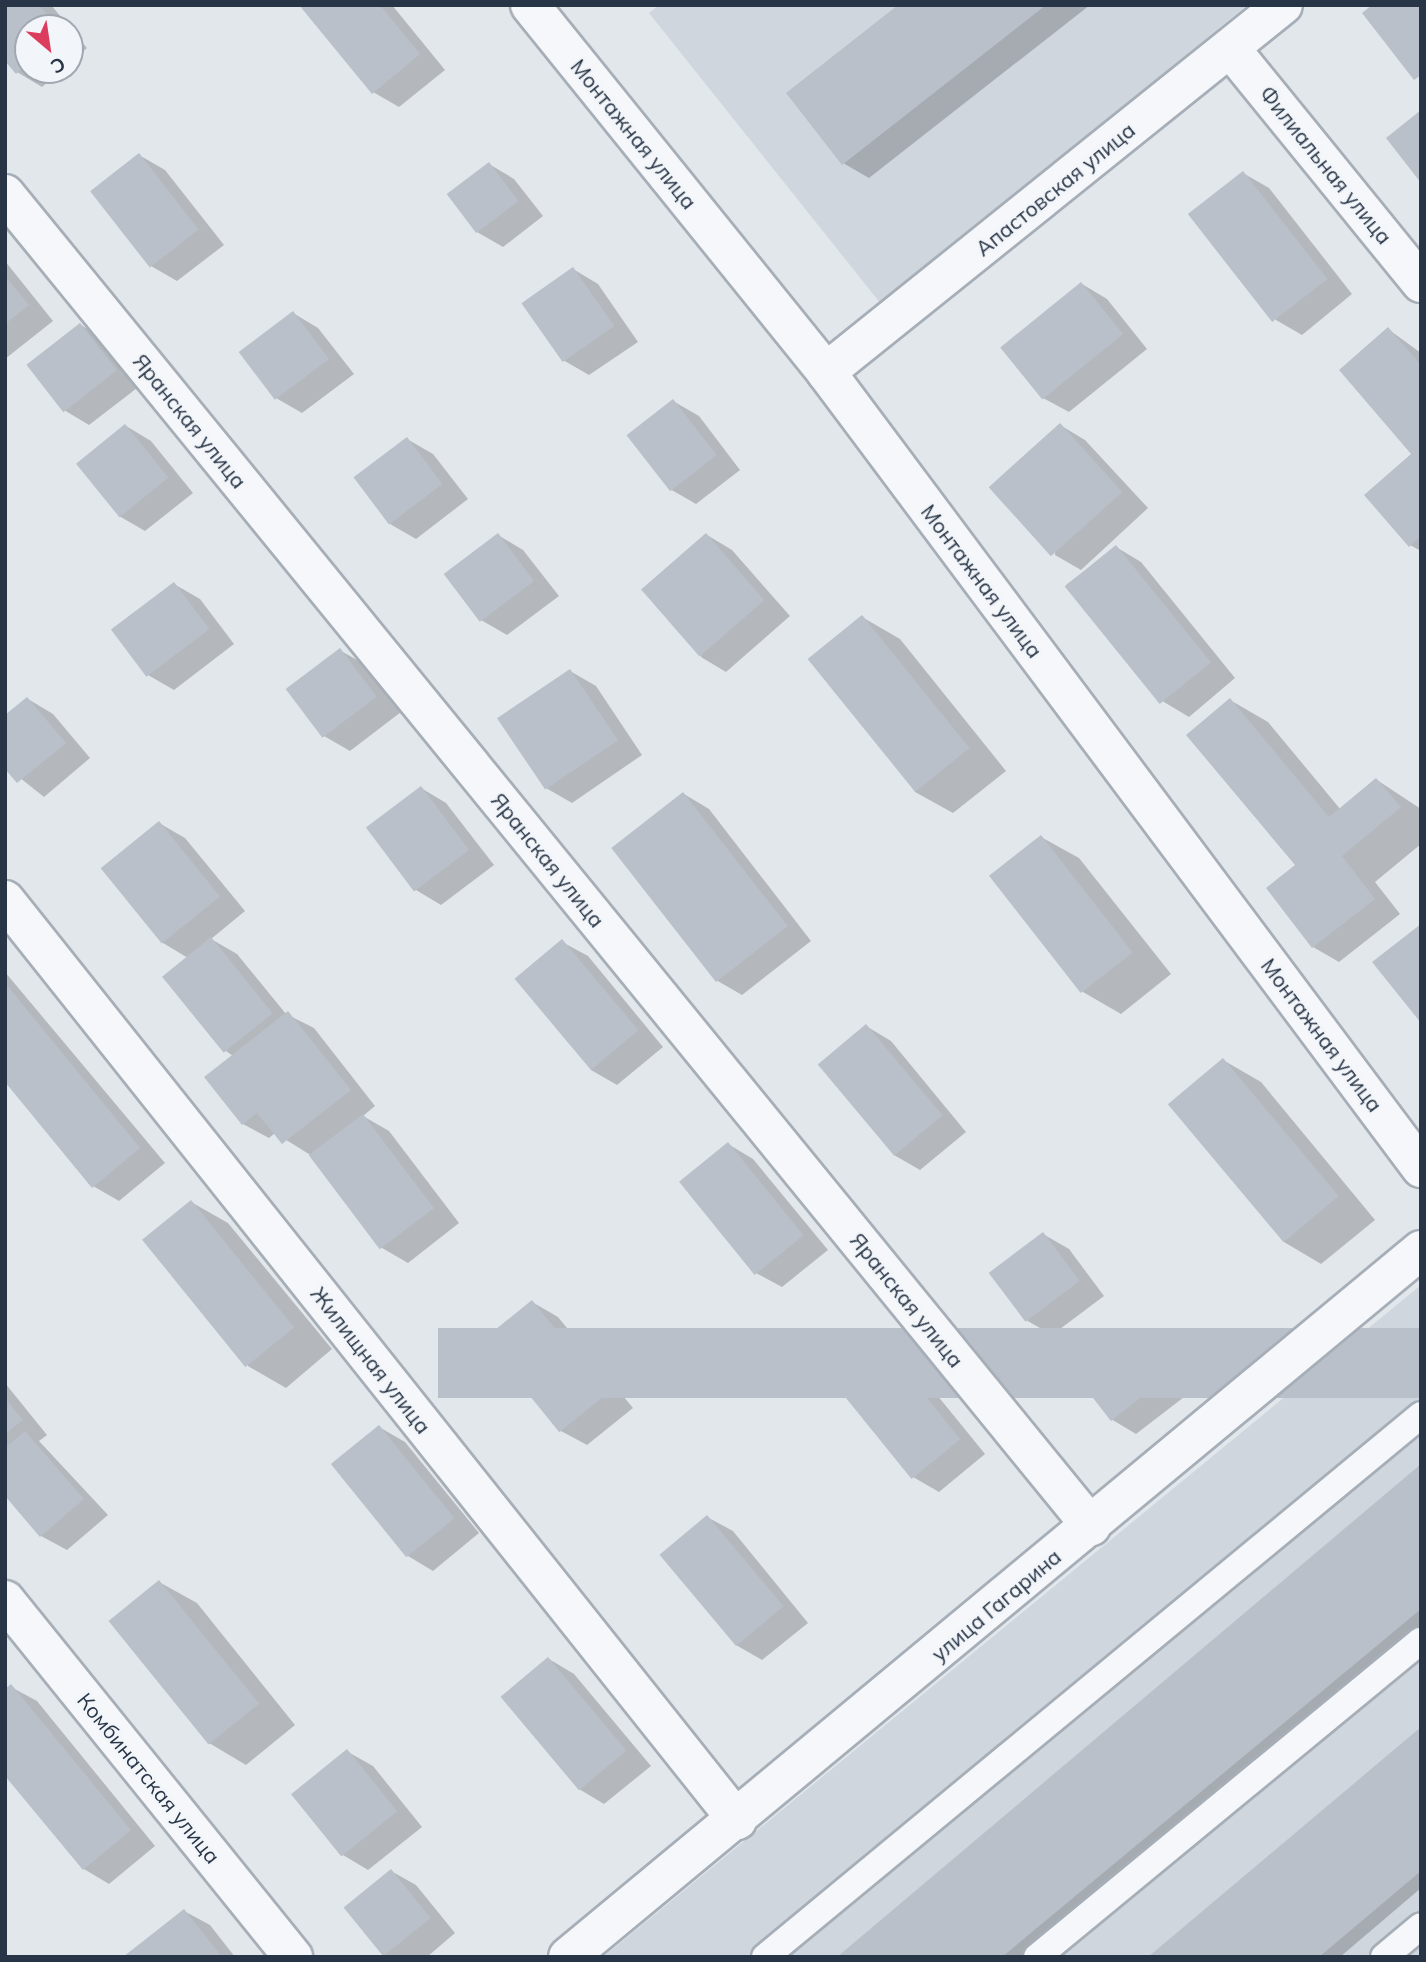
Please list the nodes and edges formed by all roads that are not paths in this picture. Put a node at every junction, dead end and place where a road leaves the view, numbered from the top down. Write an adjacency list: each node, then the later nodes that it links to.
1 (530, 5): 6 (street, Монтажная улица)
2 (1283, 5): 3 (street, Апастовская улица)
3 (1230, 48): 5 (street, Филиальная улица); 6 (street, Апастовская улица)
4 (5, 194): 11 (street, Яранская улица)
5 (1421, 283)
6 (826, 372): 8 (street, Монтажная улица)
7 (5, 900): 14 (street, Жилищная улица)
8 (1421, 1168)
9 (1421, 1250): 11 (street, улица Гагарина)
10 (1421, 1415): 18 (lane)
11 (1091, 1526): 14 (street, улица Гагарина)
12 (5, 1600): 16 (street, Комбинатская улица)
13 (1421, 1641): 19 (lane)
14 (737, 1820): 17 (street, улица Гагарина)
15 (1421, 1926): 20 (lane)
16 (293, 1957)
17 (568, 1957)
18 (765, 1957)
19 (1037, 1957)
20 (1384, 1957)

